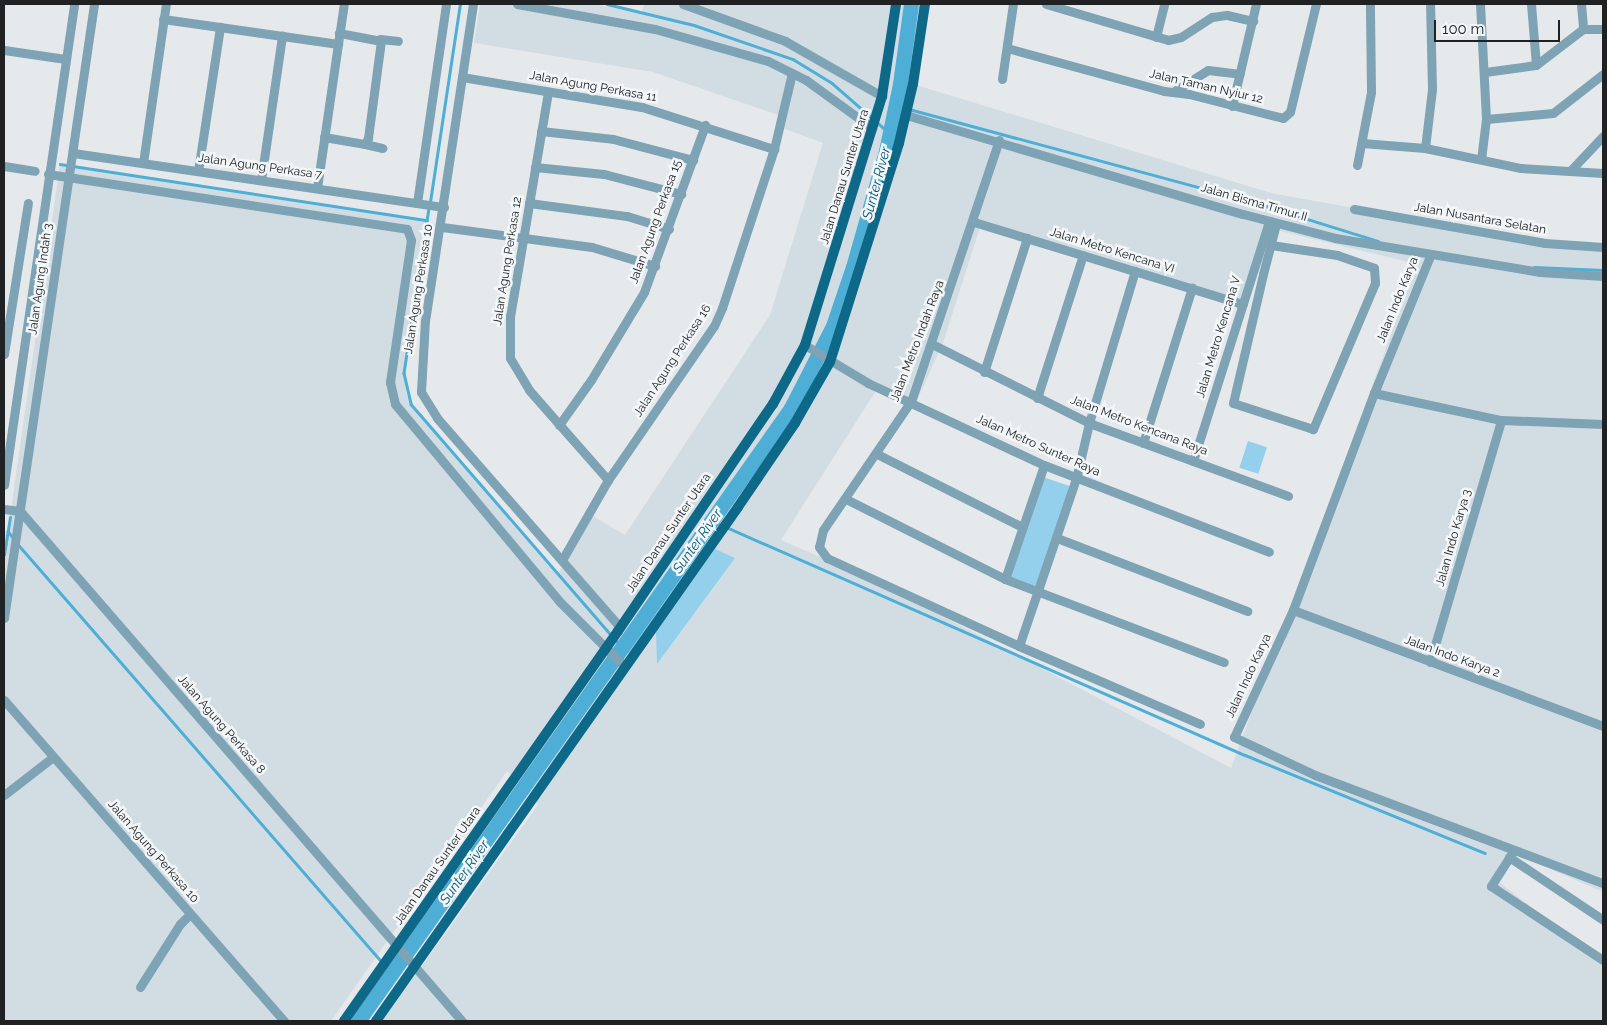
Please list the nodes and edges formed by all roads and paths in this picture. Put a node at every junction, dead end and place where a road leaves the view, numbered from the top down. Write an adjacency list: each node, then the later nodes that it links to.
1 (74, 4): 35 (street, Jalan Agung Indah 3)
2 (94, 4): 60 (street, Jalan Agung Indah 3)
3 (166, 4): 22 (street)
4 (344, 4): 27 (street)
5 (446, 4): 77 (street)
6 (474, 4): 41 (street, Jalan Agung Perkasa 10)
7 (517, 4): 38 (street)
8 (683, 4): 45 (street)
9 (896, 4): 45 (main road, Jalan Danau Sunter Utara)
10 (925, 4): 47 (main road)
11 (1012, 4): 33 (street)
12 (1046, 4): 21 (street)
13 (1164, 4): 29 (street)
14 (1256, 4): 23 (street)
15 (1316, 4): 46 (street, Jalan Taman Nyiur 12)
16 (1370, 4): 55 (street)
17 (1430, 4): 58 (street)
18 (1480, 4): 37 (street)
19 (1531, 4): 36 (street)
20 (1581, 4): 25 (street)
21 (1065, 6): 29 (street)
22 (163, 19): 24 (street); 63 (street)
23 (1253, 21): 29 (street); 39 (street)
24 (220, 27): 28 (street); 68 (street)
25 (1582, 29): 26 (street); 36 (street)
26 (1603, 29)
27 (340, 33): 30 (street); 32 (street)
28 (282, 36): 32 (street); 73 (street)
29 (1156, 37)
30 (380, 39): 31 (street); 56 (street)
31 (398, 41)
32 (338, 44): 53 (street)
33 (1007, 48): 42 (street); 44 (street, Jalan Taman Nyiur 12)
34 (4, 50): 35 (street)
35 (65, 59): 71 (street, Jalan Agung Indah 3)
36 (1536, 66): 37 (street)
37 (1485, 72): 48 (street)
38 (792, 73): 50 (street); 59 (street, Jalan Agung Perkasa 16)
39 (1240, 74): 44 (street); 46 (street)
40 (1603, 74): 48 (street)
41 (462, 78): 43 (street, Jalan Agung Perkasa 11); 79 (street, Jalan Agung Perkasa 10)
42 (1002, 78)
43 (548, 92): 49 (street, Jalan Agung Perkasa 11); 51 (street, Jalan Agung Perkasa 12)
44 (1173, 92): 46 (street, Jalan Taman Nyiur 12)
45 (881, 98): 50 (main road, Jalan Danau Sunter Utara)
46 (1232, 106)
47 (906, 114): 54 (street, Jalan Bisma Timur II); 101 (main road)
48 (1486, 118): 61 (street)
49 (705, 125): 59 (street, Jalan Agung Perkasa 11); 62 (street, Jalan Agung Perkasa 15)
50 (873, 125): 99 (main road, Jalan Danau Sunter Utara)
51 (542, 131): 62 (street); 66 (street, Jalan Agung Perkasa 12)
52 (1603, 136): 69 (street)
53 (324, 137): 56 (street); 74 (street)
54 (1000, 140): 81 (street, Jalan Metro Indah Raya); 82 (street, Jalan Bisma Timur II)
55 (1362, 143): 58 (street); 64 (street)
56 (365, 144): 57 (street)
57 (383, 148)
58 (1426, 148): 61 (street)
59 (774, 149): 116 (street, Jalan Agung Perkasa 16)
60 (72, 154): 63 (street, Jalan Agung Perkasa 7); 72 (street, Jalan Agung Indah 3)
61 (1482, 158): 69 (street)
62 (693, 160): 75 (street, Jalan Agung Perkasa 15)
63 (143, 163): 68 (street, Jalan Agung Perkasa 7)
64 (1357, 165)
65 (4, 166): 67 (street)
66 (535, 166): 75 (street); 78 (street, Jalan Agung Perkasa 12)
67 (35, 171)
68 (198, 171): 73 (street, Jalan Agung Perkasa 7)
69 (1570, 171): 70 (street)
70 (1603, 173)
71 (48, 174): 72 (street); 110 (street, Jalan Agung Indah 3)
72 (69, 174): 121 (street, Jalan Agung Indah 3); 134 (street, Jalan Agung Perkasa 10)
73 (261, 180): 74 (street, Jalan Agung Perkasa 7)
74 (317, 188): 77 (street, Jalan Agung Perkasa 7)
75 (681, 194): 84 (street, Jalan Agung Perkasa 15)
76 (28, 203): 100 (street)
77 (417, 203): 79 (street, Jalan Agung Perkasa 7)
78 (529, 203): 84 (street); 85 (street, Jalan Agung Perkasa 12)
79 (441, 206): 83 (street, Jalan Agung Perkasa 10)
80 (1354, 209): 89 (street, Jalan Nusantara Selatan)
81 (974, 222): 86 (street, Jalan Metro Kencana VI); 98 (street, Jalan Metro Indah Raya)
82 (1272, 222): 87 (street, Jalan Bisma Timur II); 88 (street); 97 (street, Jalan Metro Kencana V)
83 (442, 227): 85 (street); 126 (street, Jalan Agung Perkasa 10)
84 (669, 229): 93 (street, Jalan Agung Perkasa 15)
85 (522, 238): 93 (street); 109 (street, Jalan Agung Perkasa 12)
86 (1027, 238): 91 (street, Jalan Metro Kencana VI); 102 (street)
87 (1339, 239): 90 (street); 92 (street, Jalan Bisma Timur II)
88 (1271, 246): 90 (street); 90 (street)
89 (1603, 247)
90 (1333, 254)
91 (1083, 255): 94 (street, Jalan Metro Kencana VI); 104 (street)
92 (1430, 256): 95 (street, Jalan Bisma Timur II); 103 (street, Jalan Indo Karya)
93 (655, 266): 109 (street, Jalan Agung Perkasa 15)
94 (1135, 271): 96 (street, Jalan Metro Kencana VI); 107 (street)
95 (1603, 276)
96 (1192, 288): 97 (street, Jalan Metro Kencana VI); 111 (street)
97 (1243, 304): 113 (street, Jalan Metro Kencana V)
98 (932, 344): 102 (street, Jalan Metro Kencana Raya); 105 (street, Jalan Metro Indah Raya)
99 (808, 347): 101 (street, Jalan Metro Sunter Raya); 132 (main road, Jalan Danau Sunter Utara)
100 (4, 354)
101 (827, 360): 105 (street, Jalan Metro Sunter Raya); 137 (main road)
102 (984, 372): 104 (street, Jalan Metro Kencana Raya)
103 (1374, 393): 106 (street); 129 (street, Jalan Indo Karya)
104 (1037, 398): 107 (street, Jalan Metro Kencana Raya)
105 (911, 401): 112 (street, Jalan Metro Indah Raya); 114 (street, Jalan Metro Sunter Raya)
106 (1501, 420): 108 (street); 136 (street, Jalan Indo Karya 3)
107 (1089, 423): 111 (street, Jalan Metro Kencana Raya); 115 (street)
108 (1603, 424)
109 (559, 425): 116 (street, Jalan Agung Perkasa 12)
110 (7, 436): 117 (street, Jalan Agung Indah 3)
111 (1143, 443): 113 (street, Jalan Metro Kencana Raya)
112 (877, 454): 119 (street, Jalan Metro Indah Raya); 122 (street)
113 (1193, 461): 118 (street, Jalan Metro Kencana Raya)
114 (1044, 465): 115 (street, Jalan Metro Sunter Raya); 122 (street)
115 (1076, 479): 123 (street); 124 (street, Jalan Metro Sunter Raya)
116 (608, 480): 126 (street, Jalan Agung Perkasa 16)
117 (4, 485)
118 (1288, 496)
119 (846, 499): 127 (street); 133 (street, Jalan Metro Indah Raya)
120 (4, 509): 121 (street)
121 (20, 511): 125 (street, Jalan Agung Indah 3); 147 (street, Jalan Agung Perkasa 8)
122 (1022, 527): 127 (street)
123 (1057, 538): 128 (street); 130 (street)
124 (1269, 552)
125 (8, 557): 131 (street, Jalan Agung Indah 3)
126 (562, 560): 132 (street, Jalan Agung Perkasa 10)
127 (1005, 579): 128 (street)
128 (1038, 592): 133 (street); 135 (street)
129 (1293, 610): 136 (street, Jalan Indo Karya 2); 143 (street, Jalan Indo Karya)
130 (1248, 611)
131 (4, 618)
132 (619, 629): 134 (main road, Jalan Danau Sunter Utara)
133 (1019, 646): 139 (street)
134 (608, 648): 137 (street, Jalan Agung Perkasa 10); 147 (main road, Jalan Danau Sunter Utara)
135 (1224, 662)
136 (1430, 662): 140 (street, Jalan Indo Karya 2)
137 (623, 665): 149 (main road)
138 (4, 700): 141 (street, Jalan Agung Perkasa 10)
139 (1200, 724)
140 (1603, 726)
141 (53, 757): 142 (street); 145 (street, Jalan Agung Perkasa 10)
142 (4, 795)
143 (1512, 854): 144 (street, Jalan Indo Karya); 146 (street); 148 (street)
144 (1603, 883)
145 (190, 914): 150 (street); 151 (street, Jalan Agung Perkasa 10)
146 (1603, 920)
147 (396, 949): 149 (street, Jalan Agung Perkasa 8); 152 (main road, Jalan Danau Sunter Utara)
148 (1603, 960)
149 (412, 965): 153 (main road); 154 (street, Jalan Agung Perkasa 8)
150 (140, 987)
151 (284, 1021)
152 (344, 1021)
153 (376, 1021)
154 (462, 1021)

